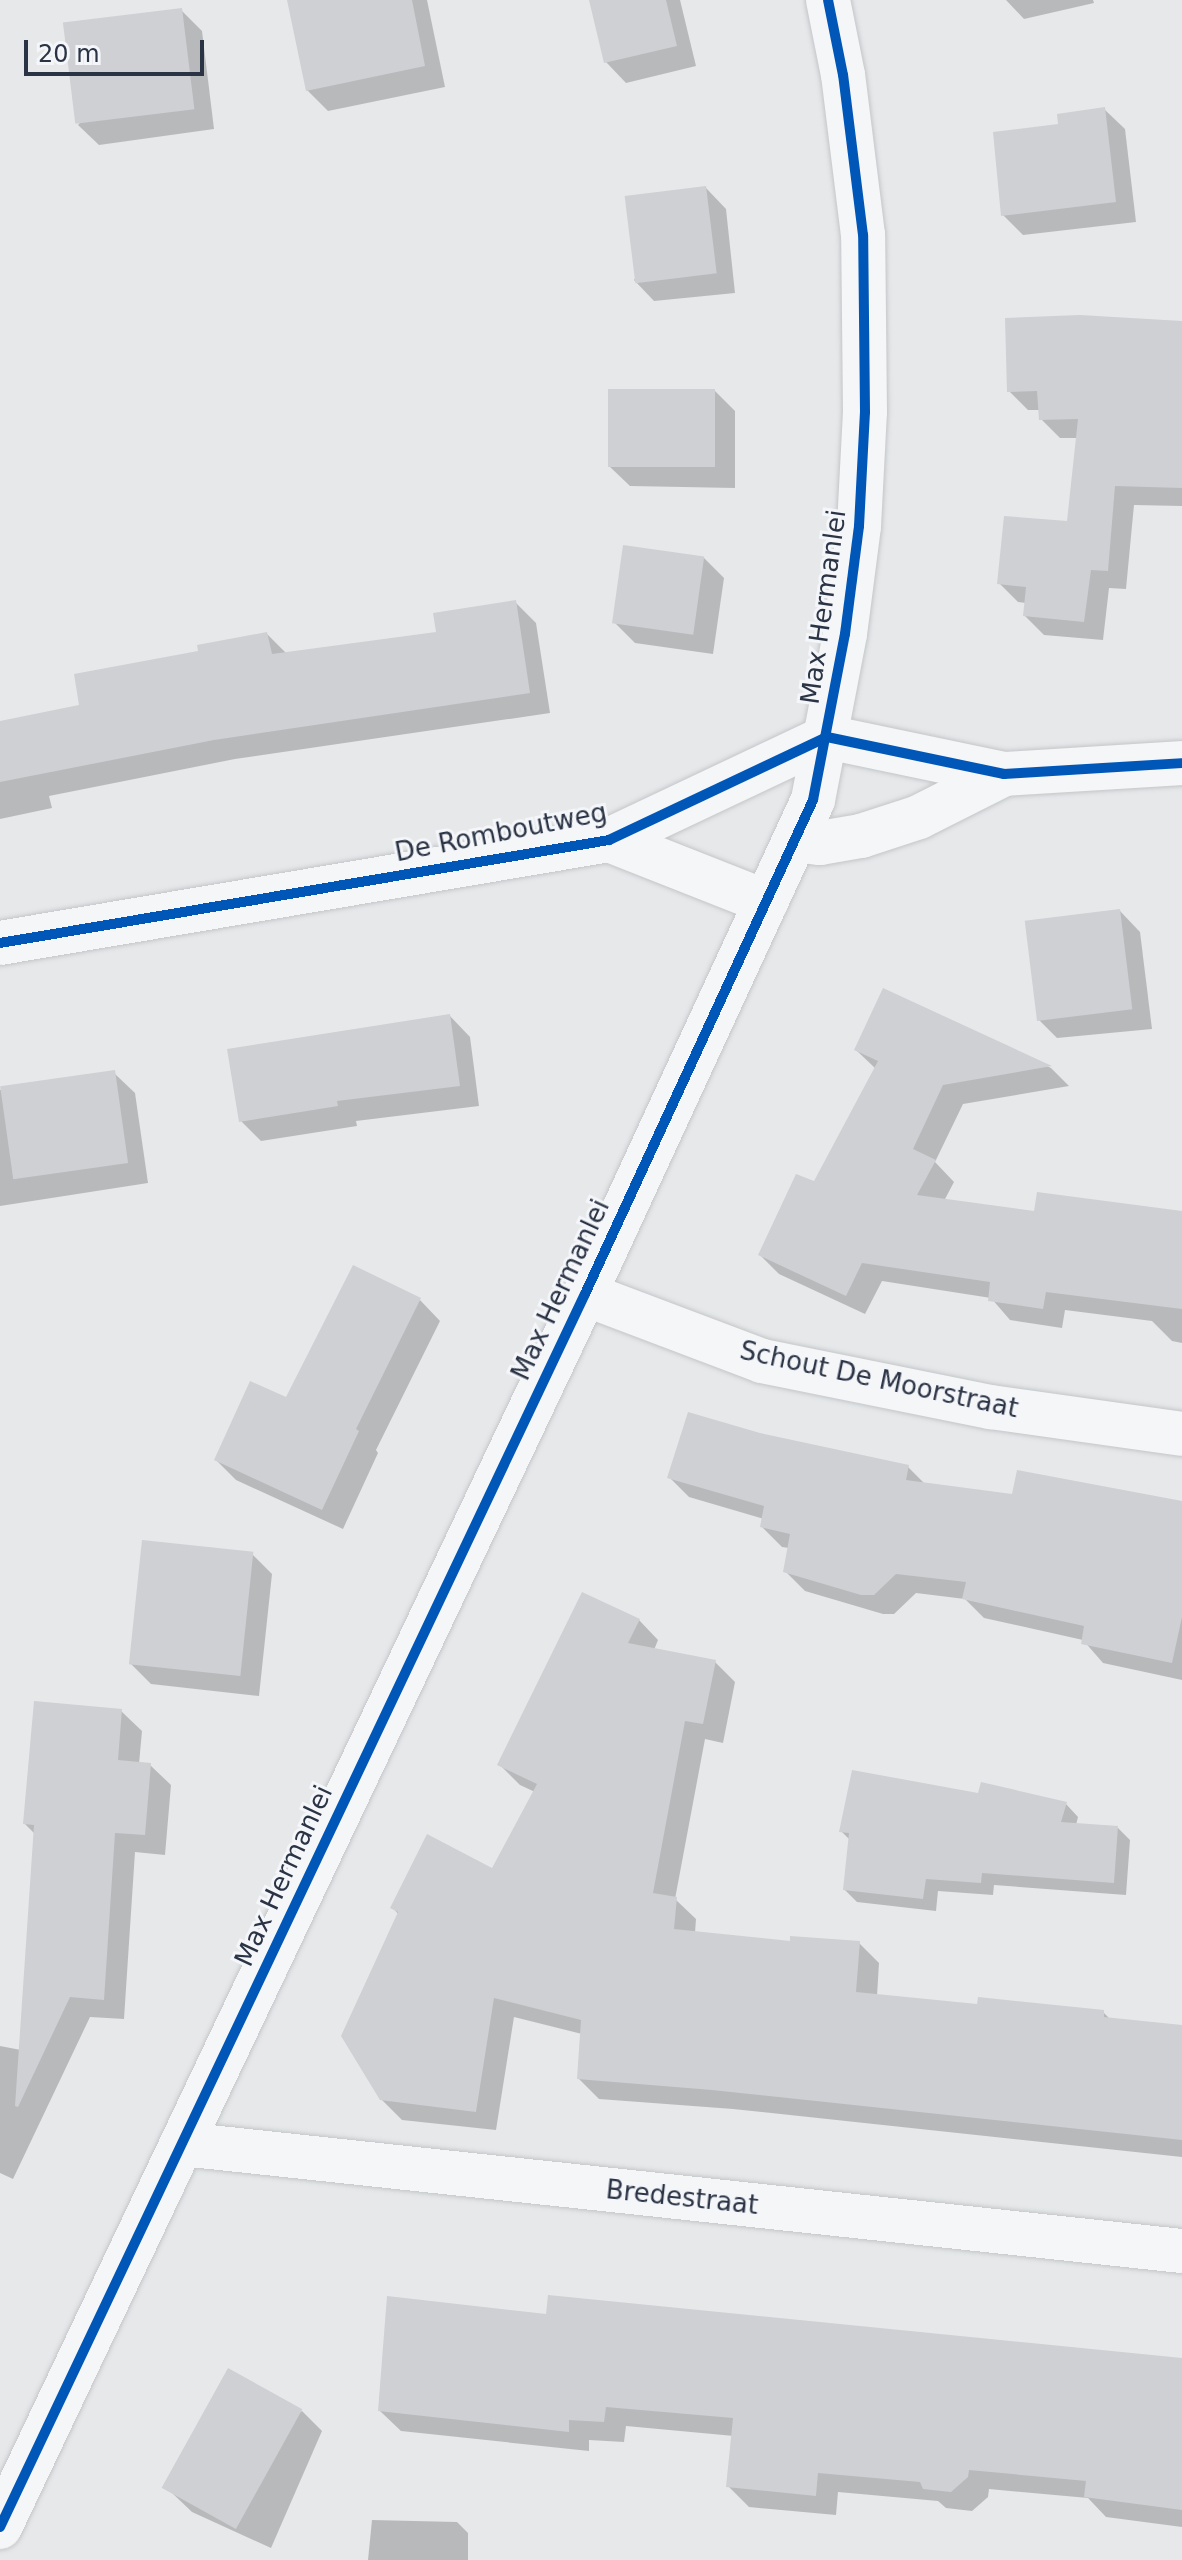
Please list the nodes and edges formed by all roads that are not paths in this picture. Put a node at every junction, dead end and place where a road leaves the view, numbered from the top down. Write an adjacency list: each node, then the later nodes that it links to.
1 (828, 0): 2 (street, Max Hermanlei)
2 (827, 737): 4 (street); 5 (street, De Romboutweg); 6 (street, Max Hermanlei)
3 (1182, 763): 4 (street)
4 (1004, 774): 6 (street)
5 (609, 840): 7 (street, De Romboutweg); 8 (street, De Romboutweg)
6 (795, 840): 7 (street, Max Hermanlei)
7 (766, 902): 9 (street, Max Hermanlei)
8 (0, 943)
9 (585, 1294): 10 (street, Schout De Moorstraat); 11 (street, Max Hermanlei)
10 (1182, 1434)
11 (182, 2144): 12 (street, Bredestraat); 13 (street, Max Hermanlei)
12 (1182, 2251)
13 (0, 2527)

